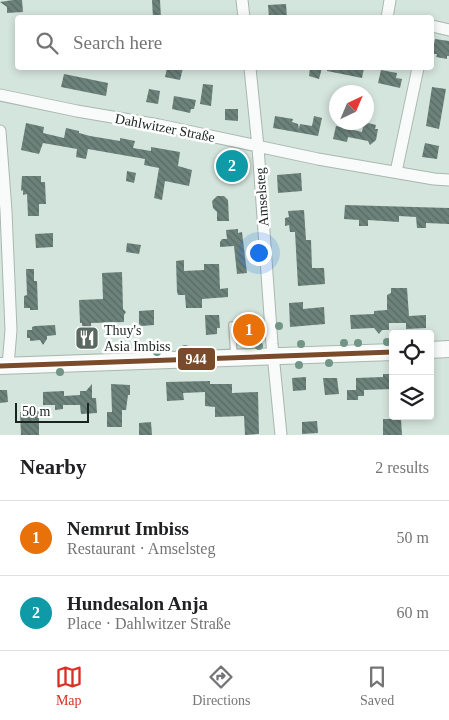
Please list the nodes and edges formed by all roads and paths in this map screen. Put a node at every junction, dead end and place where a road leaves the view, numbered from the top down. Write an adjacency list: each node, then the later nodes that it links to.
1 (242, 0): 3 (street)
2 (390, 0): 4 (street)
3 (244, 15)
4 (388, 15)
5 (434, 26): 6 (street)
6 (449, 30)
7 (250, 70): 11 (street, Amselsteg)
8 (418, 70): 12 (street)
9 (0, 95): 11 (street, Dahlwitzer Straße)
10 (0, 131): 20 (street)
11 (258, 147): 12 (street, Dahlwitzer Straße); 18 (street, Amselsteg)
12 (396, 172): 13 (street, Dahlwitzer Straße)
13 (449, 180)
14 (232, 325): 19 (lane)
15 (434, 350): 16 (street)
16 (449, 350)
17 (389, 352): 18 (street)
18 (273, 356): 19 (street); 21 (street, Amselsteg)
19 (234, 358): 20 (street)
20 (4, 366)
21 (281, 435)

